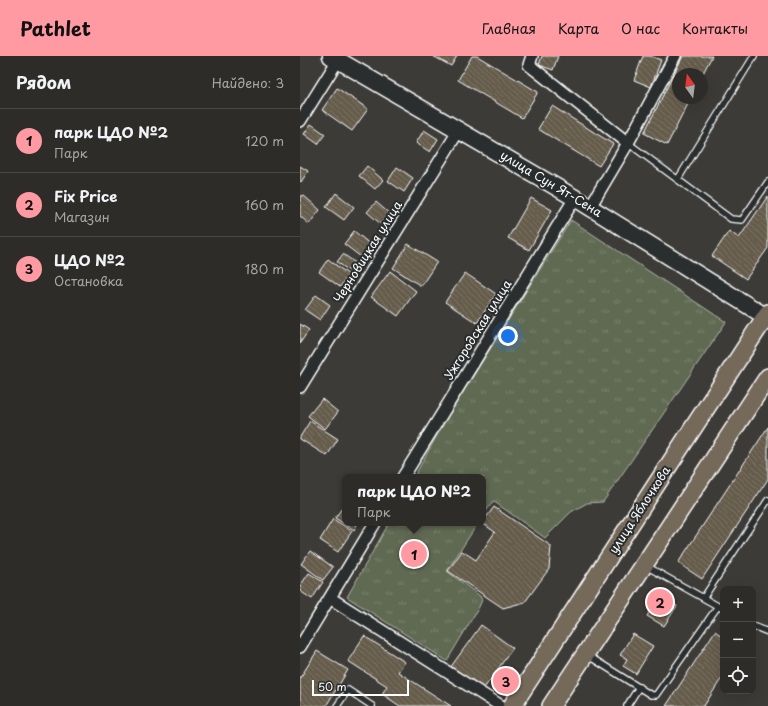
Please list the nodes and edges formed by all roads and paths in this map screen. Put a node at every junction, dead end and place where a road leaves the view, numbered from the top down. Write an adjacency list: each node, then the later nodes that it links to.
1 (675, 56): 7 (street)
2 (754, 56): 8 (lane)
3 (335, 58): 5 (street); 6 (main road, улица Сун Ят-Сена)
4 (530, 60): 7 (street)
5 (300, 121)
6 (459, 130): 10 (main road, улица Сун Ят-Сена); 14 (street, Черновицкая улица)
7 (628, 143): 8 (lane); 11 (street)
8 (678, 179): 9 (lane)
9 (768, 182)
10 (575, 198): 11 (main road, улица Сун Ят-Сена); 15 (street, Ужгородская улица)
11 (590, 207): 12 (main road, улица Сун Ят-Сена)
12 (767, 316): 30 (main road, улица Яблочкова)
13 (768, 377): 18 (main road)
14 (300, 387)
15 (405, 474)
16 (768, 500): 20 (lane)
17 (373, 526): 19 (street)
18 (644, 565): 20 (lane); 25 (main road)
19 (330, 598): 24 (street); 29 (street)
20 (704, 598): 21 (lane)
21 (720, 607): 26 (lane)
22 (756, 627): 23 (lane)
23 (768, 632)
24 (300, 647)
25 (585, 654): 26 (lane); 31 (main road)
26 (639, 687): 32 (lane)
27 (337, 706): 28 (lane)
28 (372, 706)
29 (501, 706)
30 (512, 706)
31 (551, 706)
32 (627, 706)

